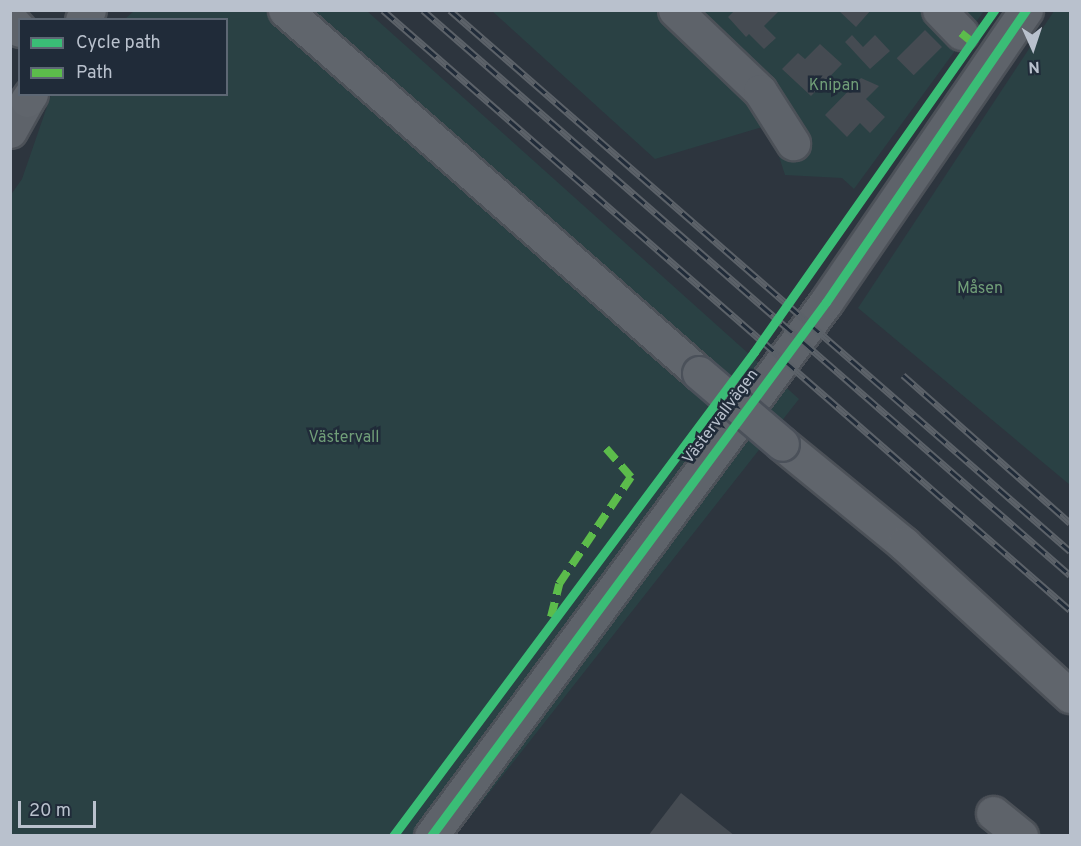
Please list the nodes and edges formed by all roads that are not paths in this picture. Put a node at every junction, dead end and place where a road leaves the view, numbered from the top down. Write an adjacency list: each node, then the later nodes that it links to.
1 (285, 10): 7 (main road, bridge)
2 (675, 10): 6 (street)
3 (1026, 10): 9 (street, Västervallvägen)
4 (29, 97): 5 (street)
5 (10, 131)
6 (793, 144)
7 (1071, 696)
8 (993, 813): 10 (street)
9 (431, 836)
10 (1021, 836)

